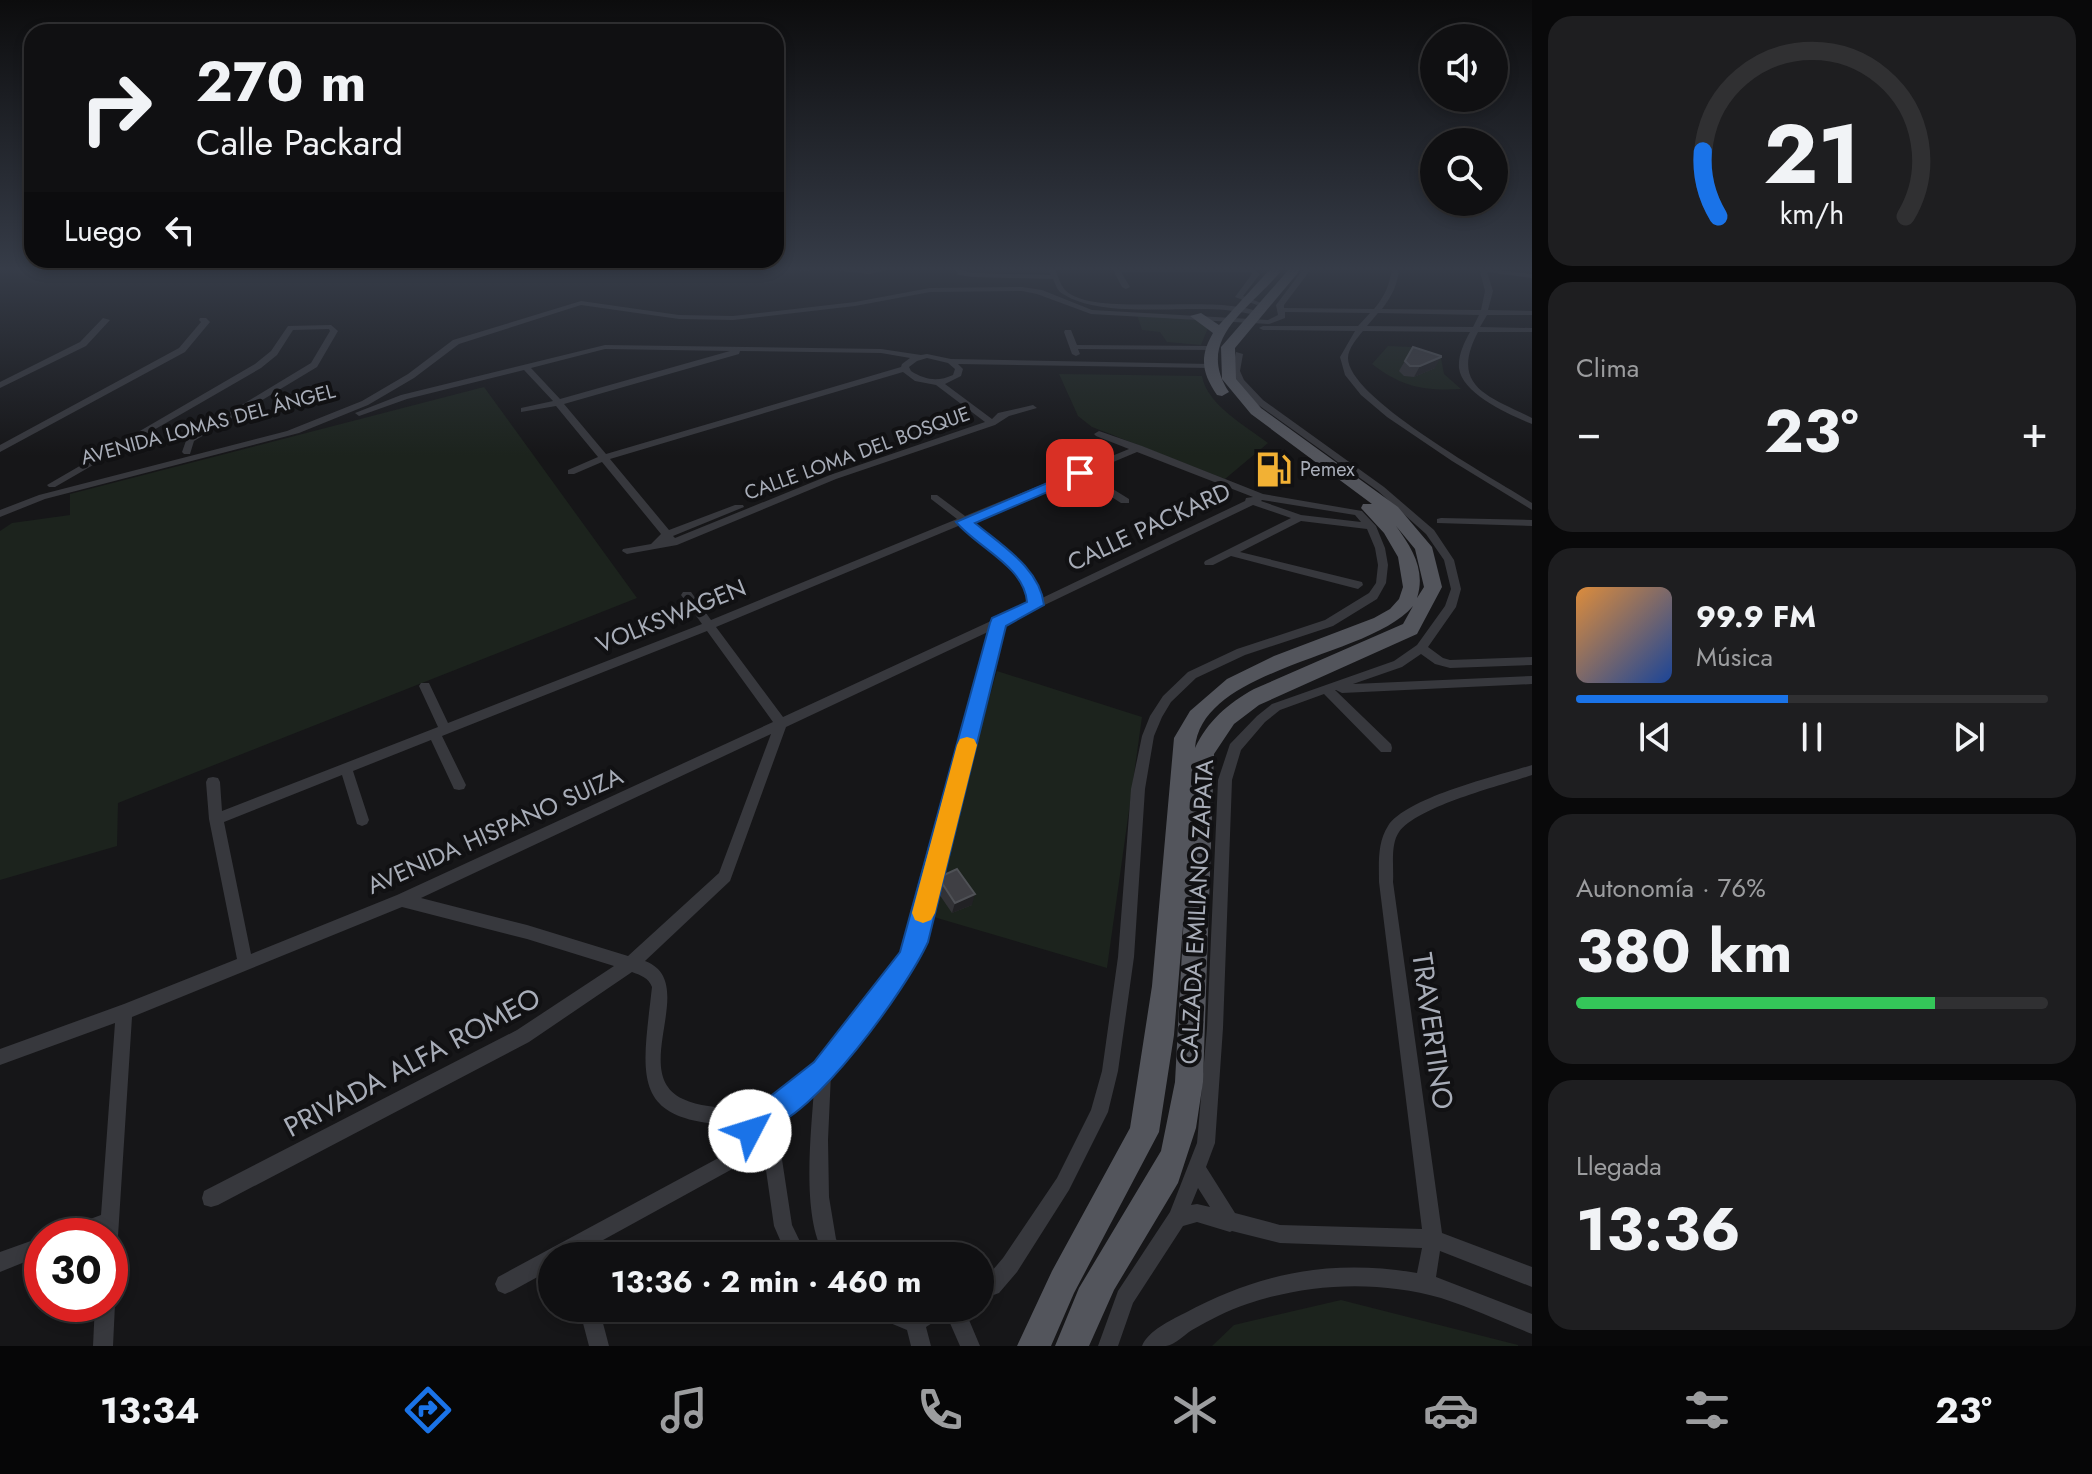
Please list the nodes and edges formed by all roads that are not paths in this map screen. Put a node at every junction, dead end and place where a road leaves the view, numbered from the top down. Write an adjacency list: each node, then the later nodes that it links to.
1 (1476, 330): 29 (street)
2 (96, 331): 24 (street)
3 (191, 331): 31 (street)
4 (197, 331): 31 (street)
5 (289, 331): 33 (street)
6 (334, 331): 32 (street)
7 (492, 331): 30 (street, AVENIDA LOMAS DEL ÁNGEL)
8 (1229, 331): 13 (main road, CALZADA EMILIANO ZAPATA)
9 (1236, 331): 106 (main road, CALZADA EMILIANO ZAPATA)
10 (1360, 331): 43 (street)
11 (1068, 332): 12 (street)
12 (1074, 347): 13 (street); 18 (street)
13 (1212, 348): 22 (main road, CALZADA EMILIANO ZAPATA)
14 (730, 352): 16 (street, AVENIDA LOMAS DEL ÁNGEL); 16 (street); 19 (street, AVENIDA LOMAS DEL ÁNGEL); 19 (street); 25 (street)
15 (1239, 354): 59 (street)
16 (684, 355): 20 (street, AVENIDA LOMAS DEL ÁNGEL); 25 (street)
17 (951, 361): 18 (street); 19 (street); 21 (street)
18 (1081, 364): 22 (street)
19 (911, 365): 23 (street); 34 (street)
20 (527, 368): 25 (street); 30 (street, AVENIDA LOMAS DEL ÁNGEL)
21 (959, 369): 22 (street); 23 (street)
22 (1200, 369): 105 (main road, CALZADA EMILIANO ZAPATA)
23 (943, 382): 28 (street, CALLE LOMA DEL BOSQUE)
24 (0, 385)
25 (555, 402): 27 (street); 34 (street)
26 (1033, 408): 28 (street)
27 (524, 410)
28 (996, 419): 50 (street, CALLE LOMA DEL BOSQUE)
29 (1532, 421)
30 (286, 429): 32 (street, AVENIDA LOMAS DEL ÁNGEL); 44 (street, AVENIDA LOMAS DEL ÁNGEL)
31 (0, 446)
32 (187, 452): 36 (street, AVENIDA LOMAS DEL ÁNGEL)
33 (100, 458): 36 (street); 38 (street)
34 (603, 462): 35 (street); 50 (street)
35 (571, 472)
36 (100, 473): 38 (street, AVENIDA LOMAS DEL ÁNGEL)
37 (1080, 473): 40 (street, VOLKSWAGEN); 41 (street); 47 (street, VOLKSWAGEN)
38 (52, 485): 42 (street, AVENIDA LOMAS DEL ÁNGEL)
39 (934, 497): 47 (street)
40 (1257, 499): 45 (street); 49 (street); 56 (street, CALLE PACKARD)
41 (1125, 501)
42 (0, 504)
43 (1532, 507)
44 (0, 514)
45 (1300, 518): 49 (street); 52 (street)
46 (1441, 521): 48 (street)
47 (964, 522): 56 (street); 58 (street, VOLKSWAGEN)
48 (1532, 523)
49 (1371, 526): 94 (street)
50 (670, 539): 51 (street, CALLE LOMA DEL BOSQUE)
51 (627, 551)
52 (1232, 553): 53 (street); 54 (street)
53 (1209, 563)
54 (1358, 585)
55 (687, 595): 58 (street)
56 (1036, 605): 57 (street, CALLE PACKARD)
57 (998, 623): 64 (street, AVENIDA HISPANO SUIZA); 78 (street)
58 (710, 625): 64 (street); 65 (street, VOLKSWAGEN)
59 (1421, 648): 60 (street); 63 (street)
60 (1532, 661)
61 (1532, 680): 63 (street)
62 (425, 686): 65 (street)
63 (1327, 690): 66 (street); 80 (street)
64 (781, 724): 73 (street, AVENIDA HISPANO SUIZA); 75 (street, PRIVADA ALFA ROMEO)
65 (440, 731): 67 (street, VOLKSWAGEN); 70 (street)
66 (1386, 748)
67 (346, 768): 71 (street, VOLKSWAGEN); 72 (street)
68 (1532, 770): 85 (street, TRAVERTINO)
69 (213, 782): 71 (street)
70 (459, 785)
71 (216, 819): 74 (street)
72 (362, 820)
73 (402, 900): 74 (street, AVENIDA HISPANO SUIZA); 75 (street)
74 (245, 963): 76 (street, AVENIDA HISPANO SUIZA)
75 (632, 963): 79 (street); 81 (street, PRIVADA ALFA ROMEO)
76 (124, 1012): 77 (street, AVENIDA HISPANO SUIZA); 82 (street)
77 (0, 1057)
78 (823, 1071): 79 (street); 88 (street)
79 (761, 1116): 86 (street); 87 (street)
80 (1198, 1171): 83 (street); 84 (street)
81 (211, 1198)
82 (111, 1218)
83 (1177, 1218): 84 (street); 107 (street)
84 (1230, 1223): 85 (street)
85 (1433, 1239): 92 (street); 95 (street, TRAVERTINO)
86 (590, 1242)
87 (790, 1242)
88 (826, 1242)
89 (24, 1253): 90 (street)
90 (0, 1262)
91 (538, 1265): 93 (street)
92 (1532, 1277)
93 (505, 1284)
94 (994, 1284)
95 (1425, 1284): 100 (street); 108 (street)
96 (104, 1322): 101 (street)
97 (593, 1322): 102 (street)
98 (960, 1322): 104 (street)
99 (915, 1323): 103 (street)
100 (1532, 1324)
101 (103, 1346)
102 (599, 1346)
103 (921, 1346)
104 (970, 1346)
105 (1034, 1346)
106 (1072, 1346)
107 (1108, 1346)
108 (1152, 1346)

